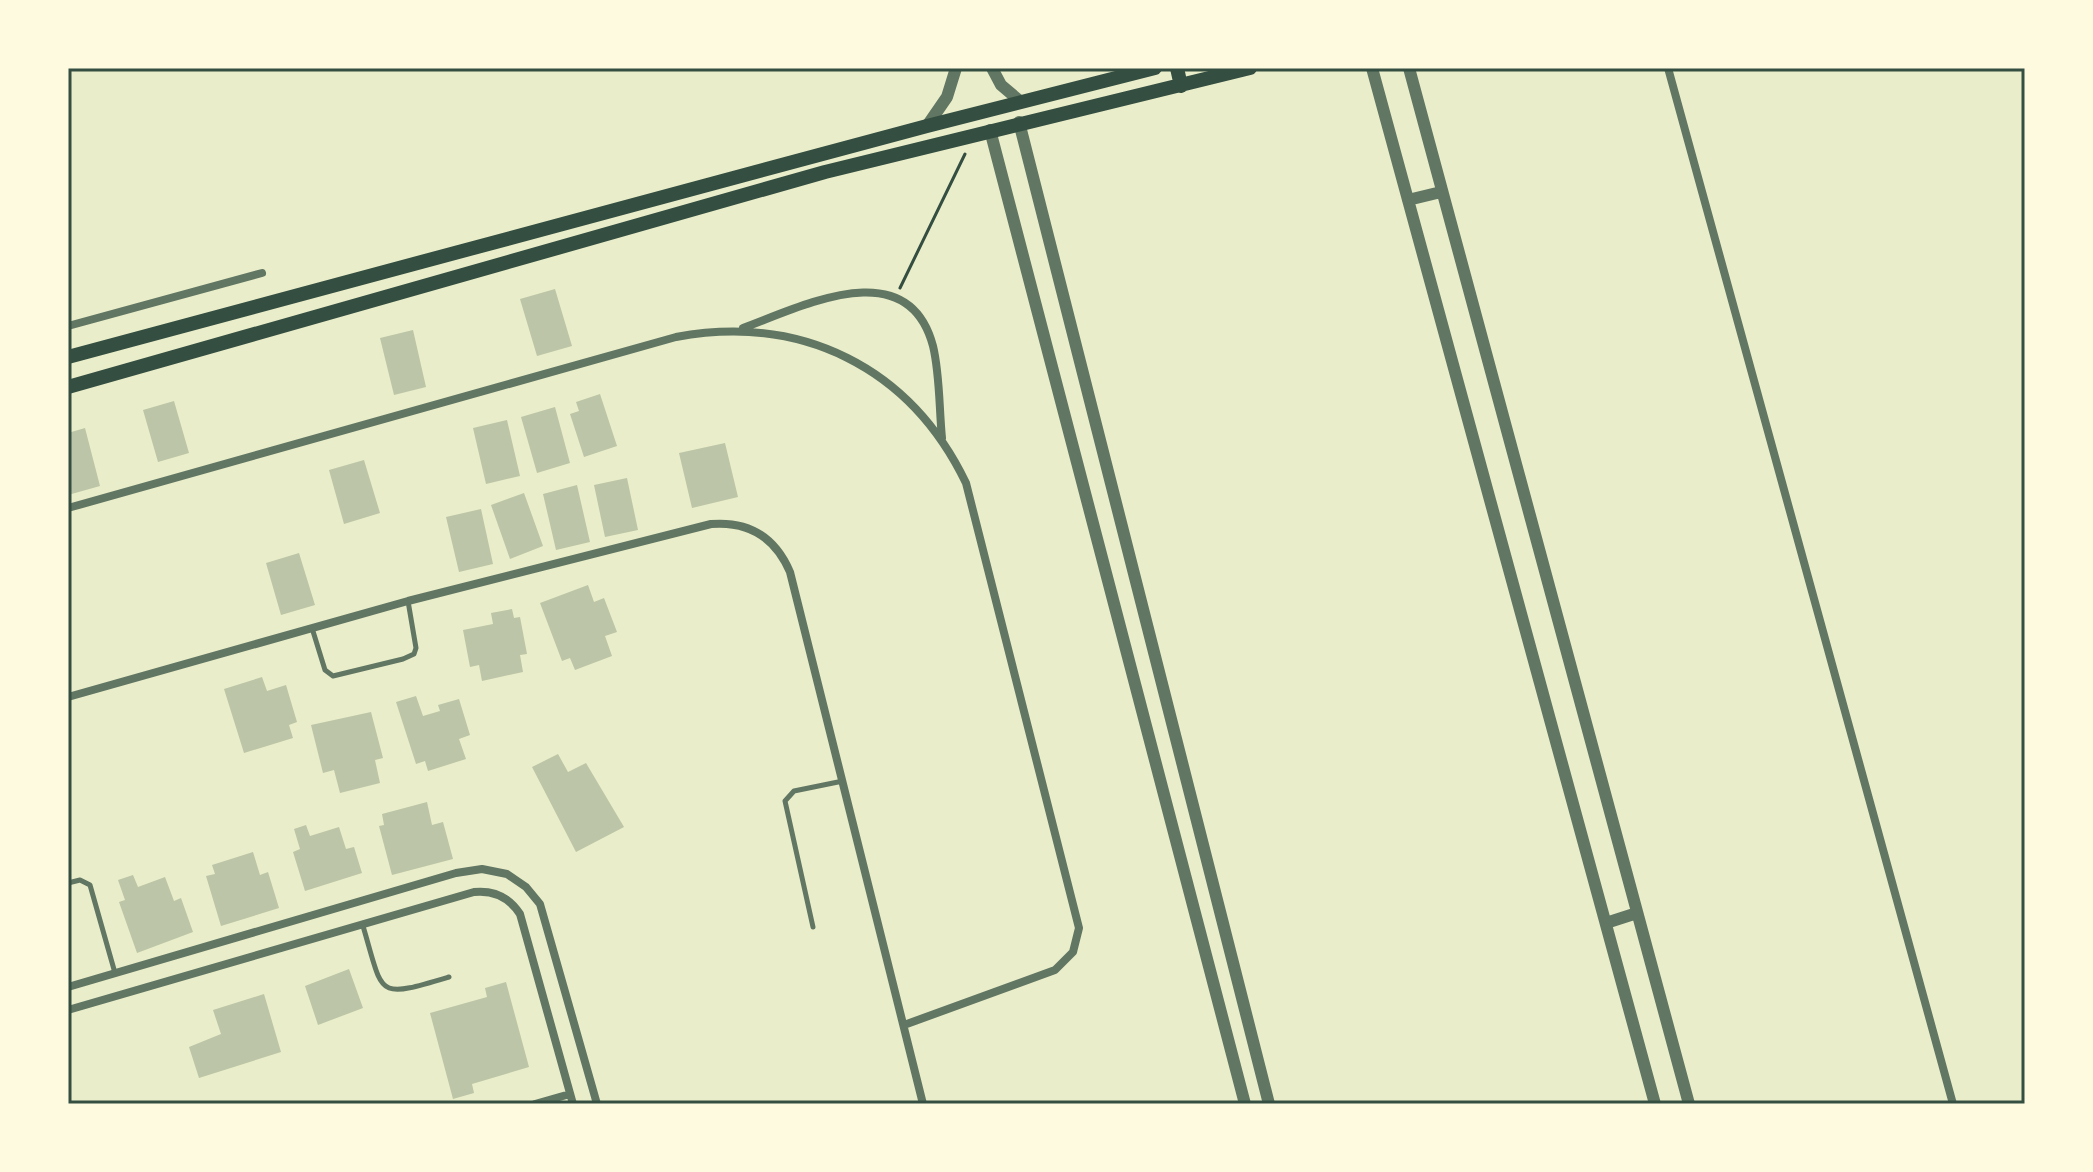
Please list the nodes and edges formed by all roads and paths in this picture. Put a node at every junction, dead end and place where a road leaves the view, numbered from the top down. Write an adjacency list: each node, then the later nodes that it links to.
1 (956, 68): 12 (street)
2 (992, 68): 10 (street)
3 (1155, 68): 10 (main road)
4 (1177, 68): 9 (main road)
5 (1250, 68): 9 (main road)
6 (1372, 68): 17 (street)
7 (1409, 68): 16 (street)
8 (1668, 68): 49 (street)
9 (1181, 86): 11 (main road)
10 (1021, 102): 12 (main road)
11 (1019, 122): 13 (main road); 46 (street)
12 (927, 126): 14 (main road)
13 (983, 131): 15 (main road); 19 (path); 45 (street)
14 (820, 154): 15 (main road); 22 (main road)
15 (825, 172): 23 (main road)
16 (1441, 192): 17 (street); 31 (street)
17 (1408, 200): 32 (street)
18 (262, 273): 20 (street)
19 (895, 298): 21 (street); 24 (street)
20 (68, 326)
21 (736, 331): 24 (street); 25 (street)
22 (68, 357)
23 (68, 387)
24 (942, 439): 39 (street)
25 (68, 508)
26 (408, 601): 27 (street); 27 (lane); 29 (street)
27 (312, 628): 28 (street)
28 (68, 697)
29 (844, 781): 34 (lane); 39 (street)
30 (68, 883): 35 (lane)
31 (1637, 913): 32 (street); 48 (street)
32 (1606, 923): 47 (street)
33 (363, 926): 36 (lane); 38 (street); 40 (street)
34 (813, 927)
35 (115, 974): 37 (street); 43 (street)
36 (449, 977)
37 (68, 987)
38 (68, 1010)
39 (904, 1025): 44 (street)
40 (570, 1094): 41 (street); 42 (street)
41 (535, 1104)
42 (573, 1104)
43 (597, 1104)
44 (923, 1104)
45 (1245, 1104)
46 (1269, 1104)
47 (1655, 1104)
48 (1689, 1104)
49 (1953, 1104)

